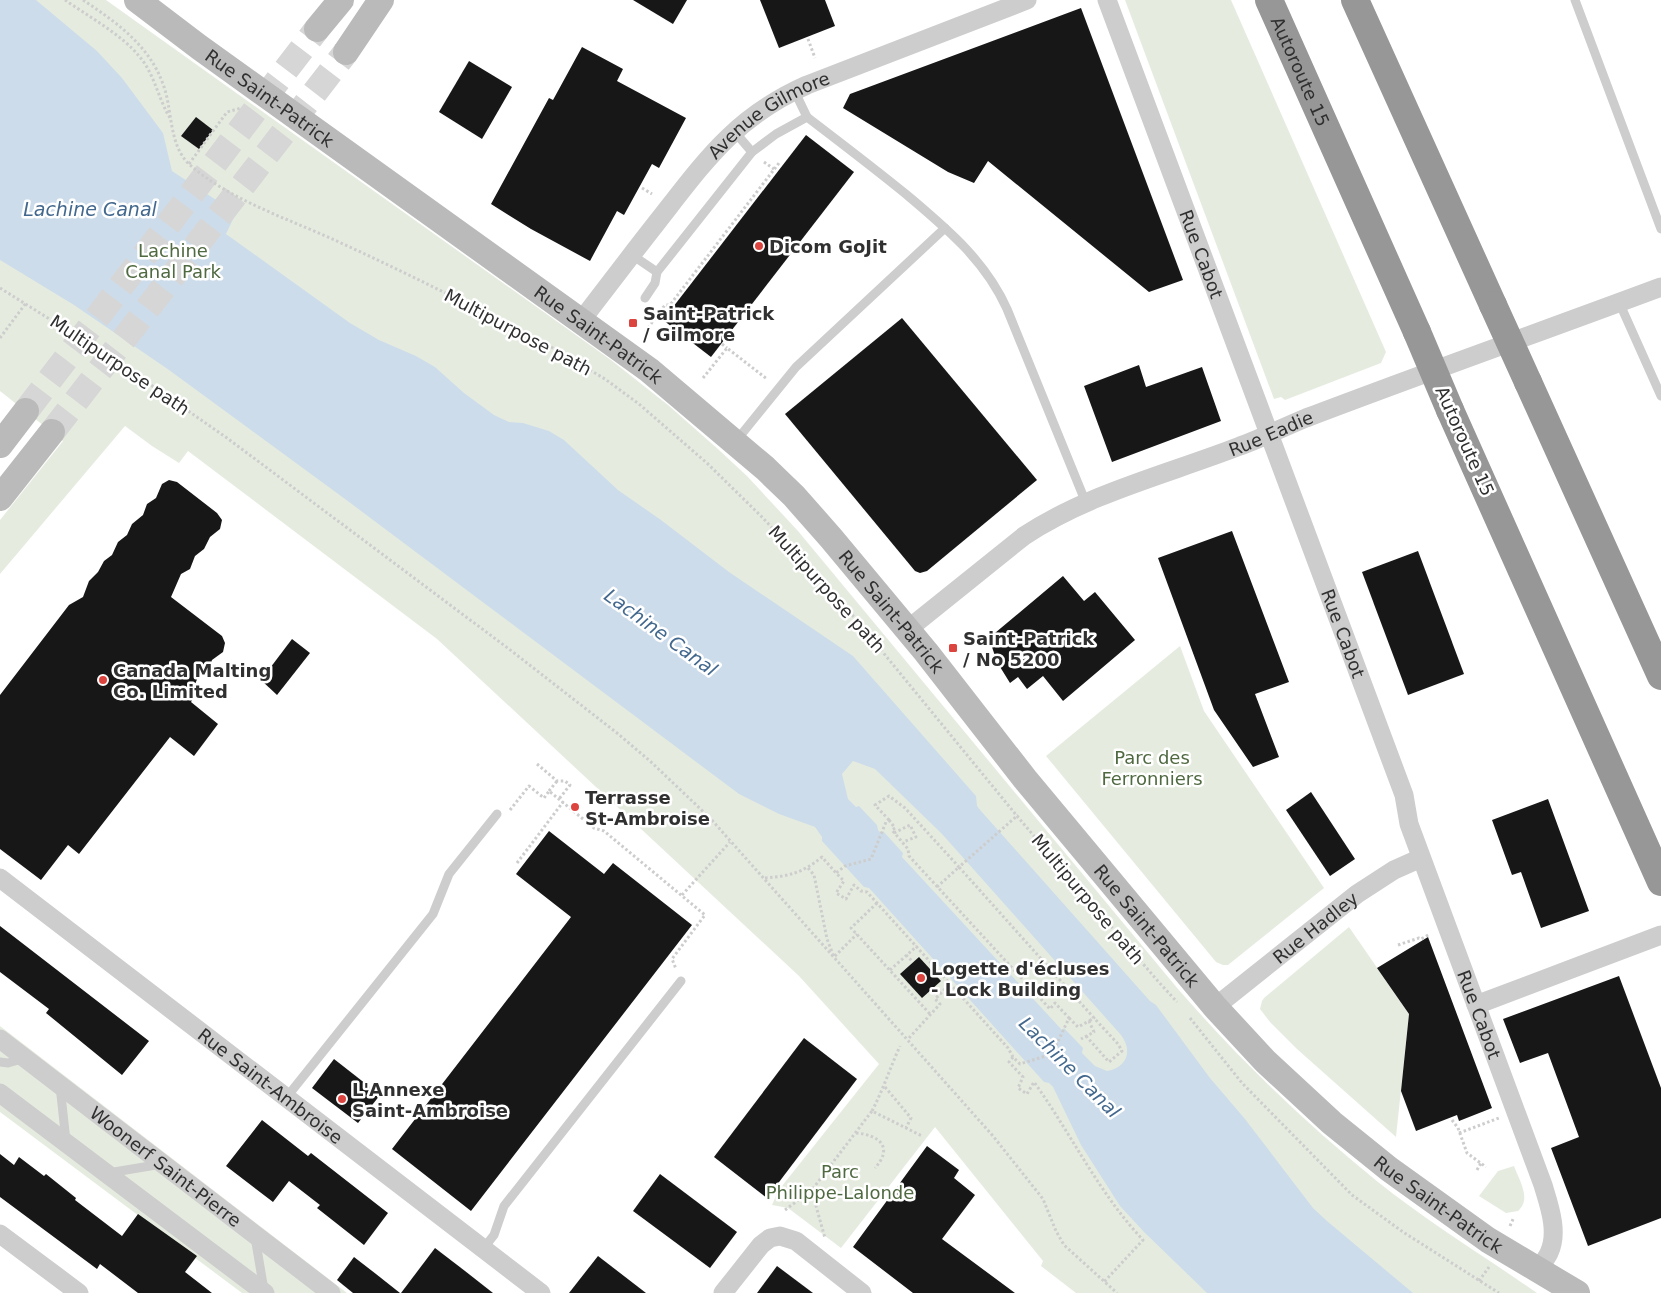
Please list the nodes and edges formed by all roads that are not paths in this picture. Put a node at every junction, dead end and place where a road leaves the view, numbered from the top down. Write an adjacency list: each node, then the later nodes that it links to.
1 (137, 0): 22 (main road, Rue Saint-Patrick)
2 (341, 0): 9 (main road)
3 (381, 0): 10 (main road)
4 (1027, 0): 11 (street, Avenue Gilmore)
5 (1107, 0): 26 (street, Rue Cabot)
6 (1269, 0): 36 (highway, Autoroute 15, bridge)
7 (1355, 0): 32 (highway, bridge)
8 (1575, 0): 16 (lane)
9 (317, 29)
10 (346, 52)
11 (794, 90): 12 (lane); 13 (street, Avenue Gilmore)
12 (808, 117): 14 (lane); 15 (lane)
13 (733, 131): 14 (lane); 17 (street, Avenue Gilmore)
14 (752, 152): 18 (lane)
15 (945, 228): 27 (lane); 30 (lane)
16 (1661, 229)
17 (632, 255): 18 (lane); 22 (street, Avenue Gilmore)
18 (657, 272): 20 (lane)
19 (1661, 287): 21 (street, Rue Eadie)
20 (645, 298)
21 (1620, 302): 23 (lane); 26 (street, Rue Eadie)
22 (581, 321): 27 (main road, Rue Saint-Patrick)
23 (1661, 396)
24 (26, 411): 28 (main road)
25 (52, 432): 29 (main road)
26 (1269, 434): 30 (street, Rue Eadie); 34 (street, Rue Cabot)
27 (735, 442): 31 (main road, Rue Saint-Patrick)
28 (0, 446)
29 (0, 498)
30 (1086, 503): 31 (street, Rue Eadie)
31 (907, 630): 40 (main road, Rue Saint-Patrick)
32 (1661, 676)
33 (497, 814): 46 (lane)
34 (1421, 858): 39 (street, Rue Cabot); 40 (street, Rue Hadley)
35 (0, 878): 46 (street, Rue Saint-Ambroise)
36 (1661, 882)
37 (1661, 935): 39 (street)
38 (681, 981): 52 (lane)
39 (1476, 1005): 53 (street, Rue Cabot)
40 (1215, 1007): 53 (main road, Rue Saint-Patrick)
41 (0, 1039): 42 (street, Woonerf Saint-Pierre)
42 (25, 1058): 43 (lane); 44 (street, Woonerf Saint-Pierre)
43 (0, 1062)
44 (60, 1084): 47 (lane); 48 (street, Woonerf Saint-Pierre)
45 (0, 1093): 47 (street)
46 (286, 1098): 52 (street, Rue Saint-Ambroise)
47 (66, 1143): 49 (street)
48 (163, 1164): 49 (lane); 51 (street, Woonerf Saint-Pierre)
49 (105, 1173): 55 (street)
50 (0, 1234): 54 (street)
51 (254, 1234): 55 (lane); 56 (street, Woonerf Saint-Pierre)
52 (483, 1249): 57 (street, Rue Saint-Ambroise)
53 (1538, 1270): 60 (main road, Rue Saint-Patrick)
54 (79, 1293)
55 (264, 1293)
56 (331, 1293)
57 (541, 1293)
58 (723, 1293): 59 (street)
59 (862, 1293)
60 (1577, 1293)

